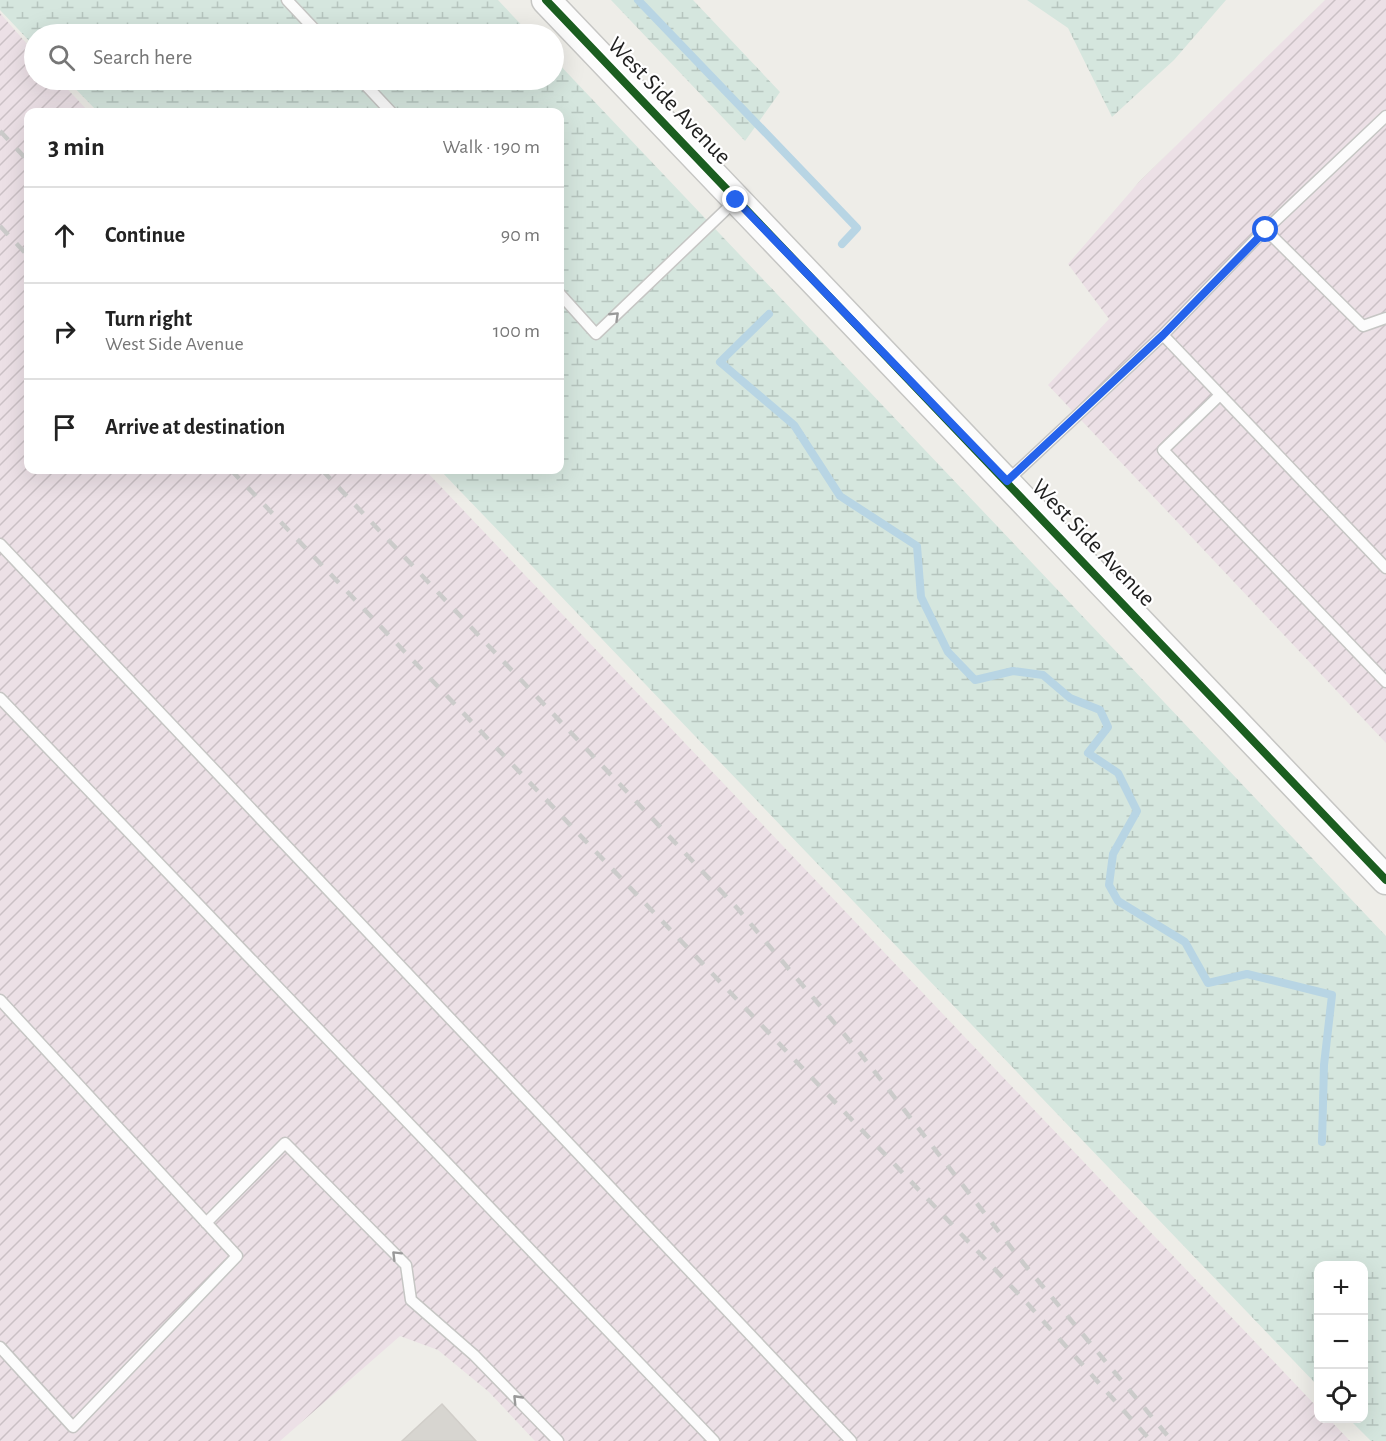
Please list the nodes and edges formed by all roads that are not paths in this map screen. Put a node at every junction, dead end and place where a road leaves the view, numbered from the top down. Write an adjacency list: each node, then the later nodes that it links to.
1 (287, 0): 3 (lane)
2 (546, 0): 7 (street, West Side Avenue)
3 (310, 24)
4 (370, 90): 5 (lane)
5 (387, 108)
6 (1386, 116): 8 (lane)
7 (736, 200): 9 (lane, one-way to 7); 13 (street, West Side Avenue)
8 (1266, 230): 10 (lane); 11 (lane)
9 (564, 298)
10 (1386, 318)
11 (1163, 335): 12 (lane); 13 (lane)
12 (1220, 395): 15 (lane); 16 (lane)
13 (1007, 481): 18 (street, West Side Avenue)
14 (0, 544): 24 (lane)
15 (1386, 568)
16 (1386, 682)
17 (0, 698): 23 (lane)
18 (1386, 880)
19 (0, 1000): 20 (lane)
20 (206, 1223): 21 (lane); 22 (lane, one-way to 20)
21 (0, 1347)
22 (558, 1441)
23 (714, 1441)
24 (851, 1441)

